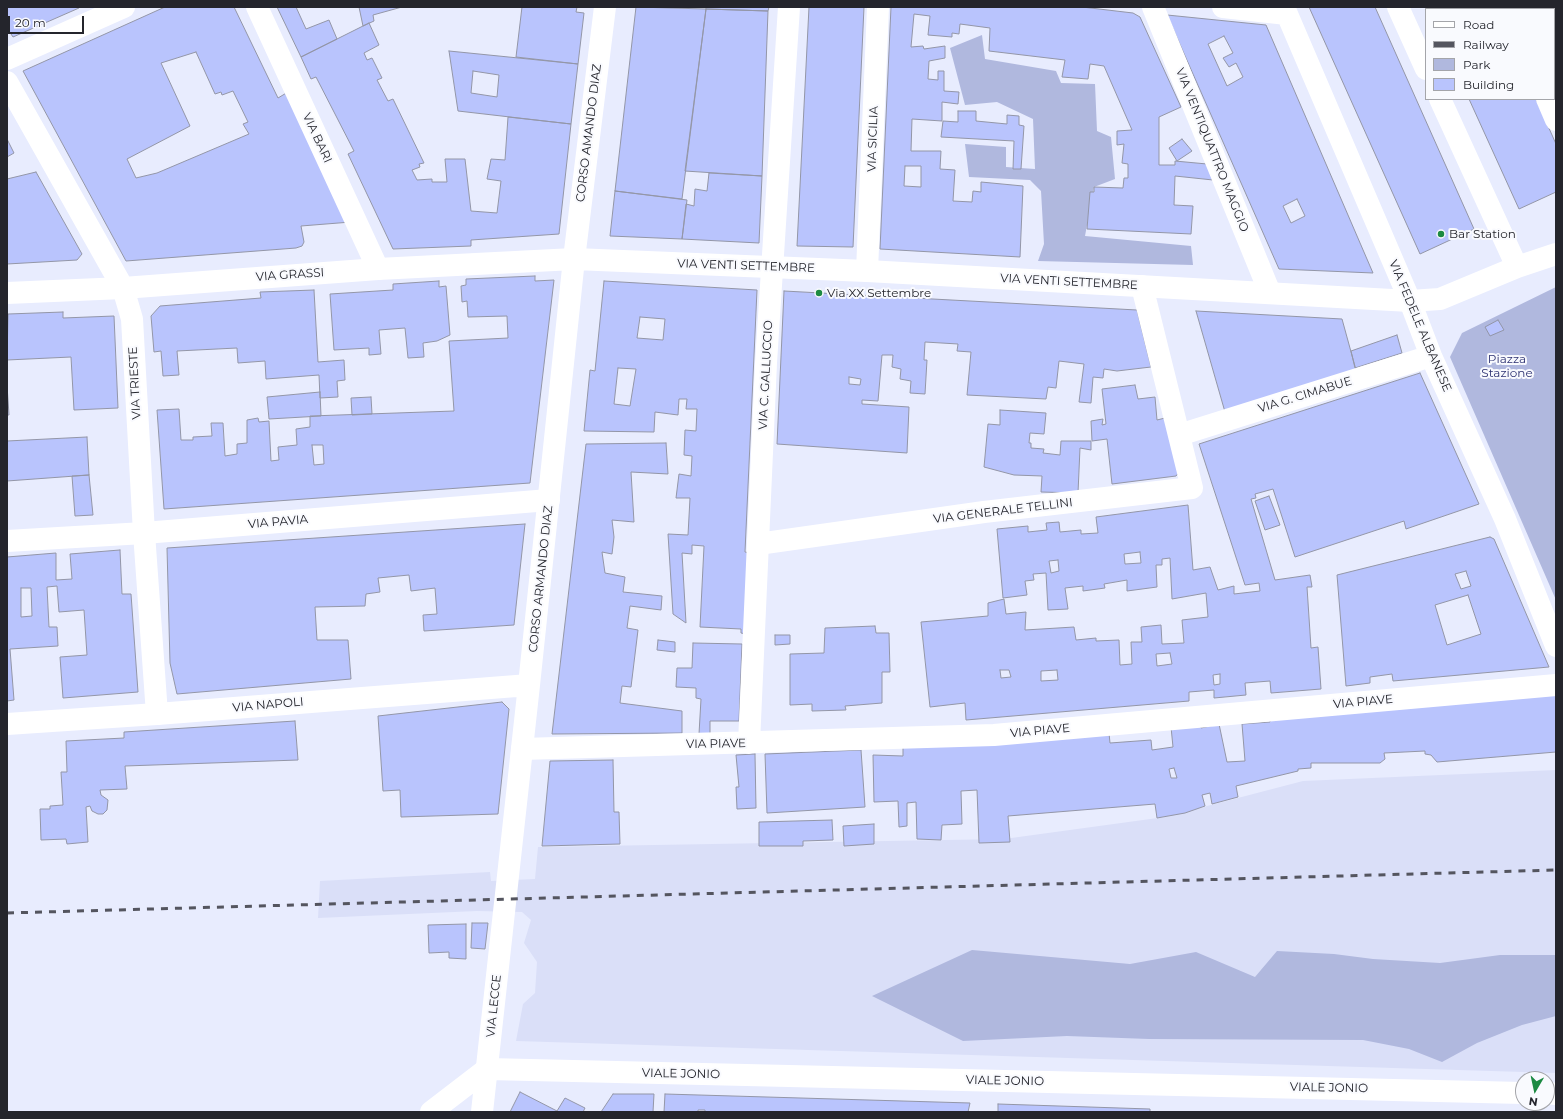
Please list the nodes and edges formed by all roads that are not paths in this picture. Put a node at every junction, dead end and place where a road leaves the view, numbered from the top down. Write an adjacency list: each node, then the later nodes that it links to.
1 (124, 7): 10 (street)
2 (257, 7): 20 (street, VIA BARI)
3 (605, 7): 17 (street, CORSO AMANDO DIAZ)
4 (789, 7): 18 (street, VIA C. GALLUCCIO)
5 (878, 7): 21 (street, VIA SICILIA)
6 (1153, 7): 25 (street, VIA VENTIQUATTRO MAGGIO)
7 (1222, 7): 9 (street)
8 (1398, 7): 11 (street)
9 (1285, 10): 26 (street, VIA FEDELE ALBANESE)
10 (7, 59)
11 (1425, 67)
12 (7, 82): 23 (street, VIA TRIESTE)
13 (1440, 100): 19 (street)
14 (1547, 100): 15 (street)
15 (1556, 120)
16 (1556, 254): 19 (street, VIA VENTI SETTEMBRE)
17 (574, 259): 18 (street, VIA VENTI SETTEMBRE); 20 (street, VIA GRASSI); 29 (street, CORSO ARMANDO DIAZ)
18 (773, 267): 21 (street, VIA VENTI SETTEMBRE); 32 (street, VIA C. GALLUCCIO)
19 (1517, 267): 26 (street, VIA VENTI SETTEMBRE)
20 (378, 269): 23 (street, VIA GRASSI)
21 (868, 271): 22 (street, VIA VENTI SETTEMBRE)
22 (1142, 286): 25 (street, VIA VENTI SETTEMBRE); 28 (street)
23 (123, 288): 24 (street, VIA GRASSI); 30 (street, VIA TRIESTE)
24 (7, 293)
25 (1270, 293): 26 (street, VIA VENTI SETTEMBRE)
26 (1410, 301): 27 (street, VIA FEDELE ALBANESE)
27 (1431, 356): 28 (street, VIA G. CIMABUE); 33 (street, VIA FEDELE ALBANESE)
28 (1179, 434): 32 (street, VIA GENERALE TELLINI)
29 (549, 500): 30 (street, VIA PAVIA); 34 (street, CORSO ARMANDO DIAZ)
30 (144, 533): 31 (street, VIA PAVIA); 36 (street, VIA TRIESTE)
31 (7, 541)
32 (758, 544): 38 (street, VIA C. GALLUCCIO)
33 (1556, 646)
34 (529, 685): 36 (street, VIA NAPOLI); 39 (street, CORSO ARMANDO DIAZ)
35 (1556, 685): 38 (street, VIA PIAVE)
36 (157, 714): 37 (street, VIA NAPOLI)
37 (7, 724)
38 (749, 743): 39 (street, VIA PIAVE)
39 (522, 748): 40 (street, CORSO ARMANDO DIAZ)
40 (506, 900): 41 (street, VIA LECCE)
41 (487, 1069): 42 (street, VIALE JONIO); 43 (street); 44 (street, VIA LECCE)
42 (1515, 1093)
43 (431, 1112)
44 (482, 1112)

